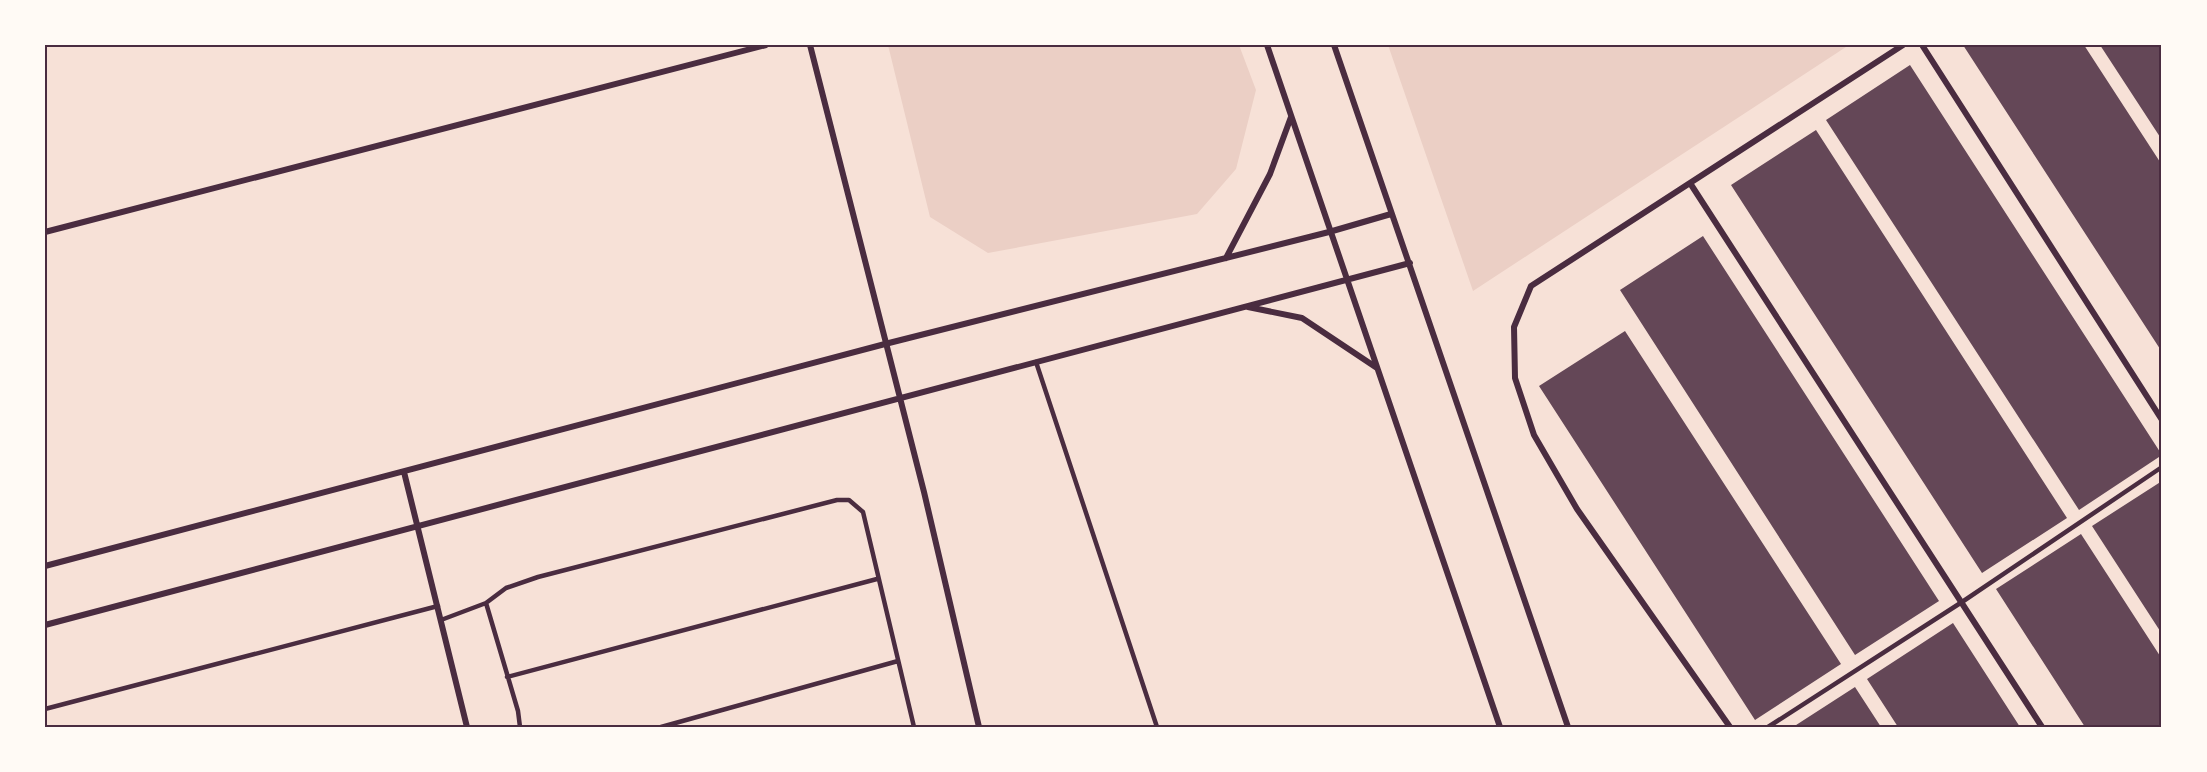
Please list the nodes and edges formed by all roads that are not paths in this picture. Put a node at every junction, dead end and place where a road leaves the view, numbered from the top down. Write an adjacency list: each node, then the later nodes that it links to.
1 (766, 45): 10 (street)
2 (810, 45): 16 (street)
3 (1266, 45): 7 (street)
4 (1334, 45): 9 (street)
5 (1903, 45): 8 (street)
6 (1922, 45): 20 (street)
7 (1291, 117): 11 (street); 12 (street)
8 (1690, 183): 26 (street); 43 (street)
9 (1391, 214): 11 (street); 13 (street)
10 (45, 232)
11 (1329, 232): 12 (street); 14 (street)
12 (1226, 258): 16 (street)
13 (1410, 263): 14 (street); 42 (street)
14 (1347, 280): 15 (street); 18 (street)
15 (1247, 306): 17 (street); 18 (street)
16 (885, 344): 19 (street); 22 (street)
17 (1036, 362): 19 (street); 40 (lane)
18 (1378, 369): 34 (street)
19 (899, 399): 23 (street); 39 (street)
20 (2162, 420)
21 (2162, 467): 26 (lane)
22 (404, 472): 23 (street); 24 (street)
23 (418, 526): 28 (street); 30 (street)
24 (45, 566)
25 (877, 579): 27 (lane); 31 (lane); 32 (lane)
26 (1962, 602): 44 (lane); 45 (street)
27 (486, 603): 29 (lane); 32 (lane)
28 (438, 606): 29 (street); 33 (lane)
29 (441, 620): 35 (street)
30 (45, 625)
31 (898, 661): 37 (lane); 38 (lane)
32 (507, 677): 36 (lane)
33 (45, 709)
34 (1500, 726): 41 (street)
35 (467, 727)
36 (520, 727)
37 (661, 727)
38 (914, 727)
39 (979, 727)
40 (1157, 727)
41 (1492, 727)
42 (1568, 727)
43 (1730, 727)
44 (1768, 727)
45 (2042, 727)

